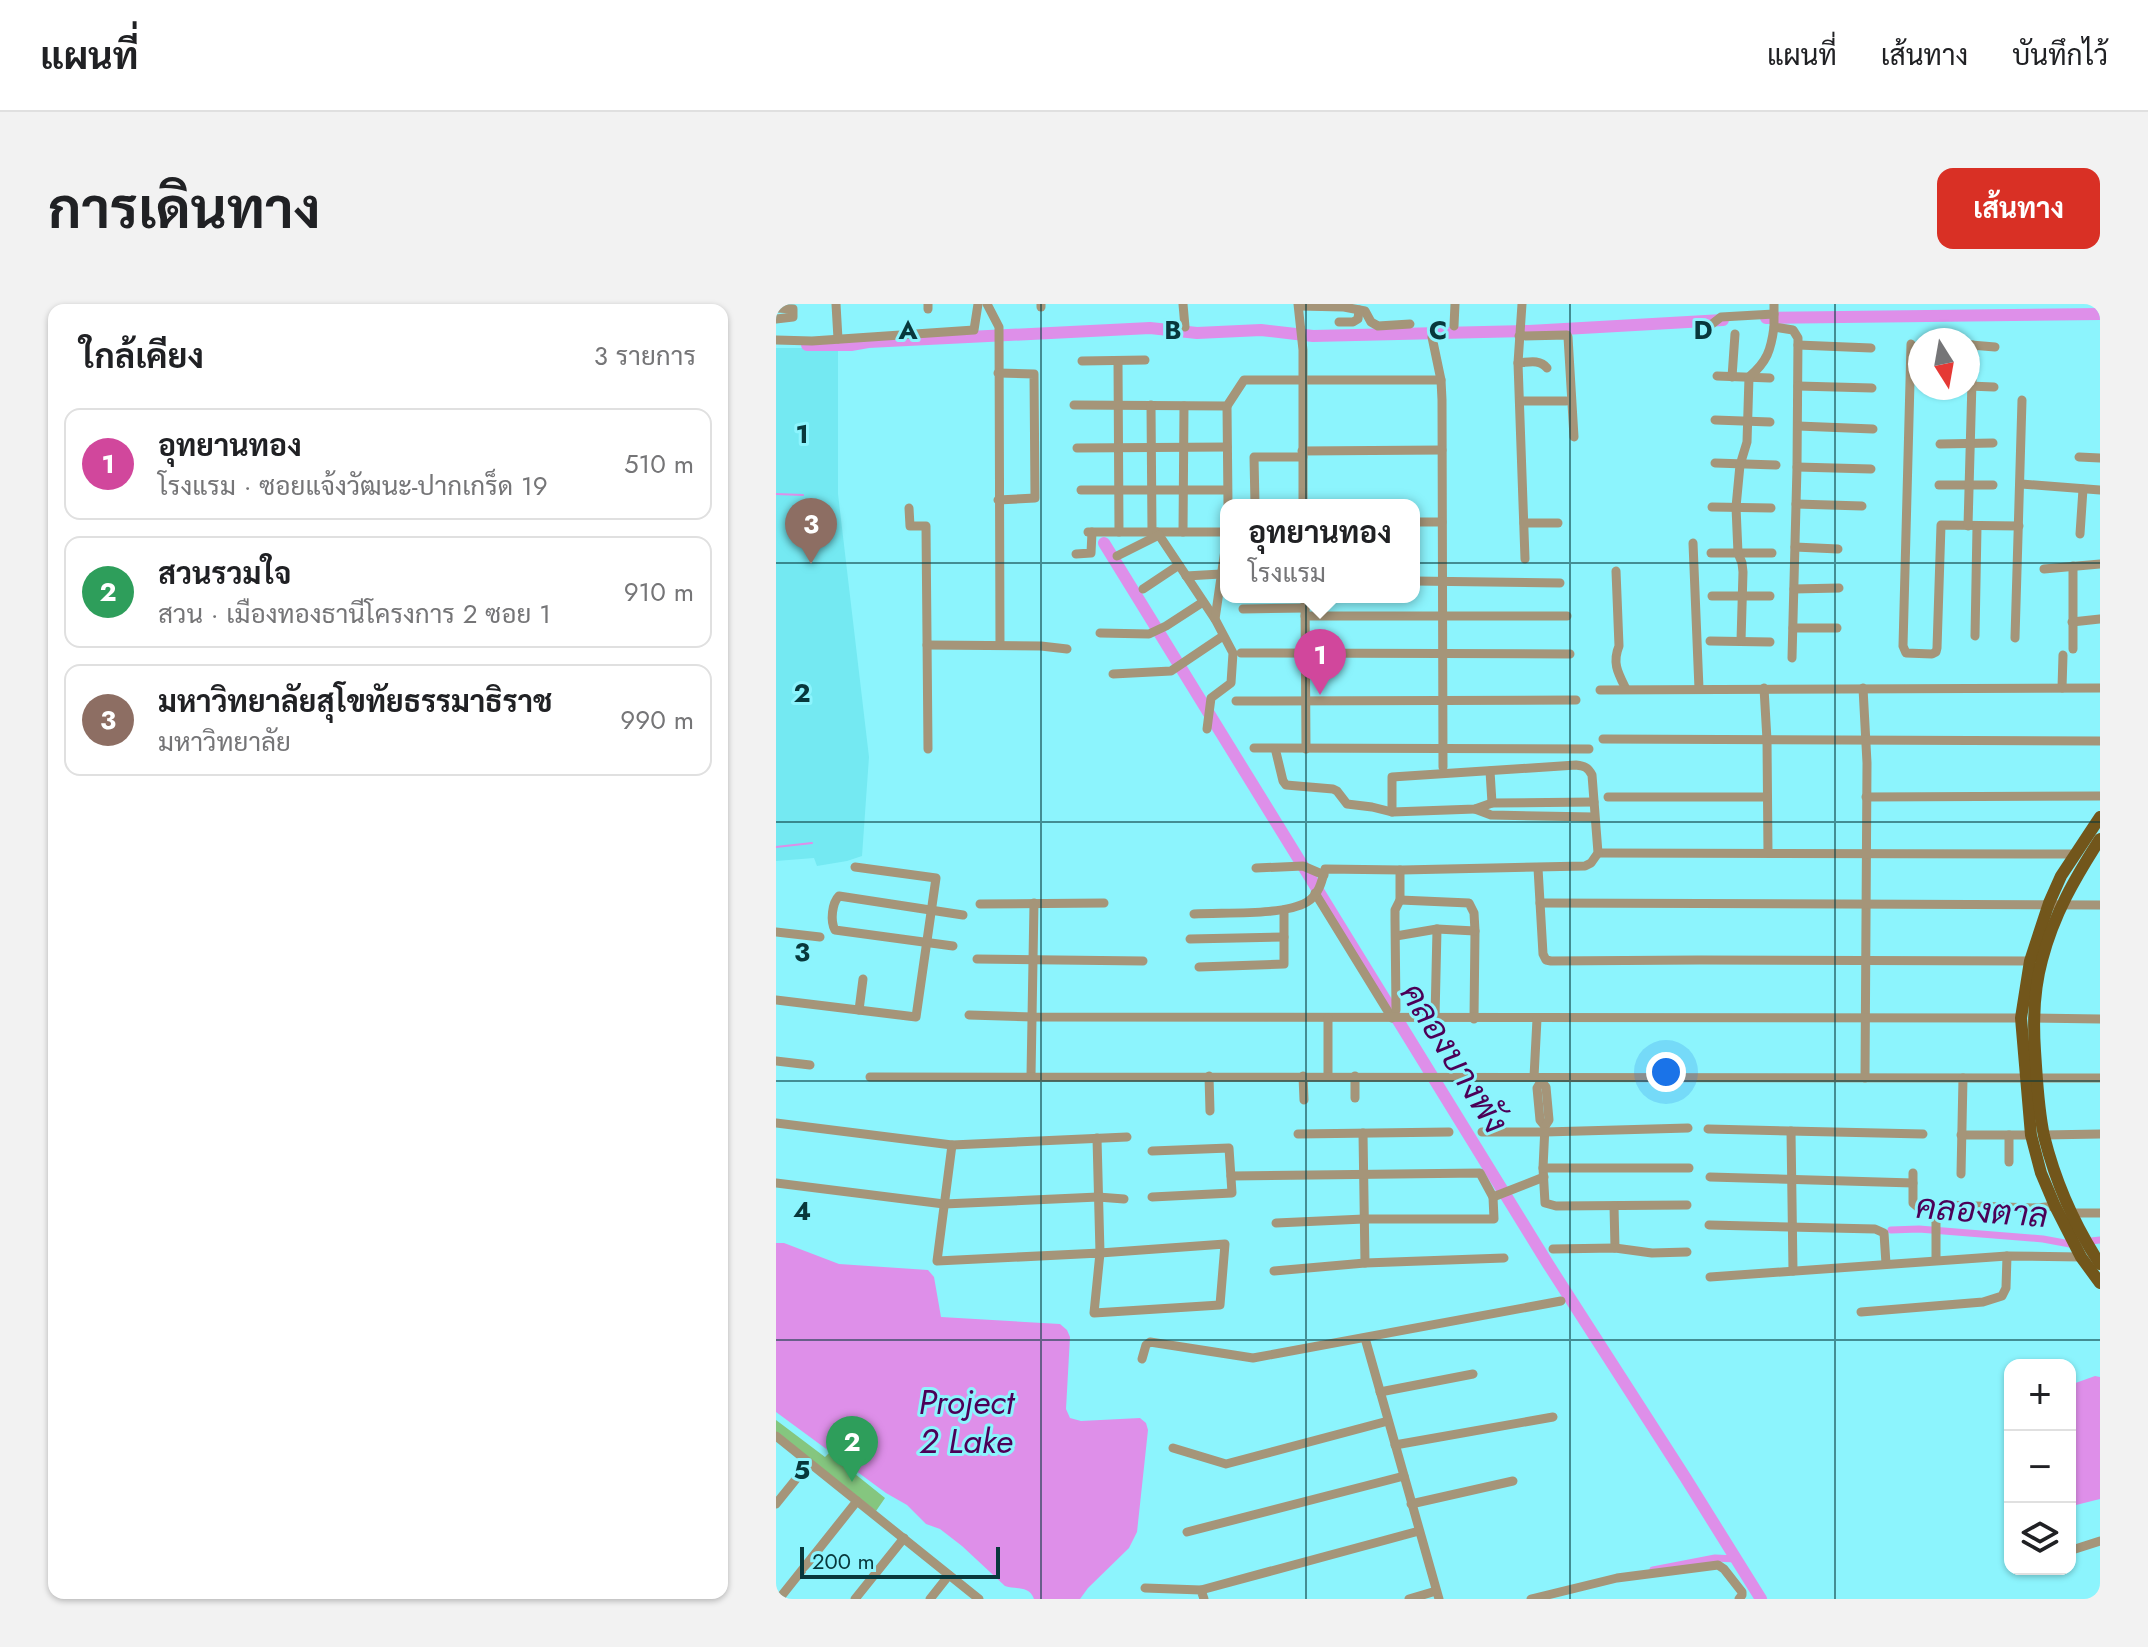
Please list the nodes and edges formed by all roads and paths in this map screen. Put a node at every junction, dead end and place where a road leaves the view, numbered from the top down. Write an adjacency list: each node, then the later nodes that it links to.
1 (836, 304): 20 (street)
2 (978, 304): 20 (street)
3 (987, 304): 31 (street)
4 (1183, 304): 16 (street)
5 (1455, 304): 15 (street)
6 (1522, 304): 17 (street)
7 (1298, 305): 9 (street); 36 (street)
8 (776, 308): 11 (street)
9 (1359, 310): 12 (street); 13 (street)
10 (1774, 316): 14 (street); 22 (street); 34 (street)
11 (776, 319)
12 (1339, 322)
13 (1410, 324)
14 (1712, 324)
15 (1454, 326)
16 (1185, 327)
17 (1520, 331): 29 (street); 57 (street)
18 (1735, 334): 33 (street)
19 (1432, 337): 37 (street)
20 (838, 339): 21 (street)
21 (776, 340)
22 (1798, 345): 25 (street); 38 (street)
23 (1980, 346): 24 (street)
24 (1995, 347)
25 (1871, 348)
26 (1145, 360): 28 (street)
27 (1082, 361): 28 (street)
28 (1118, 361): 48 (street)
29 (1518, 363): 30 (street); 45 (street)
30 (1547, 368)
31 (998, 373): 89 (street); 89 (street)
32 (1717, 376): 33 (street)
33 (1732, 377): 34 (street)
34 (1749, 377): 35 (street); 53 (street)
35 (1770, 378)
36 (1302, 380): 37 (street); 51 (street); 67 (street)
37 (1441, 380): 66 (street)
38 (1798, 386): 41 (street); 55 (street)
39 (1980, 386): 40 (street)
40 (1994, 387)
41 (1872, 388)
42 (1910, 400): 100 (street)
43 (1970, 400): 58 (street)
44 (2022, 400): 75 (street)
45 (1520, 401): 46 (street); 98 (street)
46 (1566, 401)
47 (1074, 405): 48 (street)
48 (1119, 405): 49 (street); 61 (street)
49 (1151, 405): 50 (street); 62 (street)
50 (1184, 406): 51 (street); 63 (street)
51 (1227, 406): 64 (street)
52 (1715, 420): 53 (street)
53 (1748, 420): 54 (street); 71 (street)
54 (1770, 422)
55 (1798, 426): 56 (street); 73 (street)
56 (1873, 429)
57 (1574, 437)
58 (1970, 443): 59 (street); 60 (street); 77 (street)
59 (1993, 443)
60 (1940, 444)
61 (1119, 447): 62 (street); 65 (street); 81 (street)
62 (1151, 447): 63 (street); 82 (street)
63 (1184, 447): 64 (street); 83 (street)
64 (1227, 447): 84 (street)
65 (1077, 448)
66 (1442, 450): 67 (street); 97 (street)
67 (1302, 454): 87 (street); 88 (street)
68 (2079, 457): 69 (street)
69 (2100, 458)
70 (1715, 463): 71 (street)
71 (1740, 465): 72 (street); 93 (street)
72 (1776, 465)
73 (1797, 467): 74 (street); 90 (street)
74 (1871, 469)
75 (2021, 484): 79 (street); 101 (street)
76 (1939, 485): 77 (street)
77 (1969, 485): 78 (street); 100 (street)
78 (1993, 485)
79 (2083, 489): 85 (street); 106 (street)
80 (1081, 490): 81 (street)
81 (1119, 490): 82 (street); 102 (street)
82 (1151, 490): 83 (street); 105 (street)
83 (1183, 490): 84 (street); 103 (street)
84 (1227, 490): 86 (street)
85 (2100, 490)
86 (1228, 499)
87 (1255, 499)
88 (1303, 499)
89 (998, 500): 152 (street)
90 (1796, 504): 91 (street); 108 (street)
91 (1862, 506)
92 (1712, 507): 93 (street)
93 (1736, 507): 95 (street); 111 (street)
94 (909, 508): 151 (street)
95 (1771, 508)
96 (1420, 522): 97 (street)
97 (1442, 522): 124 (street)
98 (1524, 523): 99 (street); 115 (street)
99 (1558, 523)
100 (1972, 526): 101 (street); 146 (street)
101 (2019, 526): 147 (street)
102 (1119, 532): 105 (street); 113 (street)
103 (1183, 532): 104 (street); 105 (street)
104 (1220, 532)
105 (1156, 533): 114 (street); 117 (street)
106 (2080, 534)
107 (1693, 543): 167 (street)
108 (1795, 547): 109 (street); 129 (street)
109 (1838, 549)
110 (1711, 553): 111 (street)
111 (1738, 553): 112 (street); 131 (street)
112 (1772, 553)
113 (1076, 554)
114 (1117, 556)
115 (1525, 559)
116 (2100, 564): 118 (street)
117 (1179, 565): 122 (street); 128 (street)
118 (2073, 566): 119 (street); 141 (street)
119 (2044, 569)
120 (1616, 571): 166 (street)
121 (1220, 574): 122 (street)
122 (1186, 576): 133 (street)
123 (1420, 581): 124 (street)
124 (1443, 581): 126 (street); 138 (street)
125 (1220, 582): 139 (street)
126 (1560, 583)
127 (1839, 588): 129 (street)
128 (1143, 589)
129 (1794, 589): 142 (street)
130 (1712, 596): 131 (street)
131 (1743, 596): 132 (street); 149 (street)
132 (1770, 596)
133 (1203, 602): 139 (street); 144 (street)
134 (1305, 603): 136 (street)
135 (1243, 609): 136 (street)
136 (1305, 612): 138 (street); 156 (street)
137 (1567, 616): 138 (street)
138 (1443, 617): 157 (street)
139 (1215, 619): 145 (street)
140 (2100, 619): 141 (street)
141 (2072, 622): 154 (street)
142 (1793, 628): 143 (street); 160 (street)
143 (1837, 628)
144 (1100, 633)
145 (1223, 636): 161 (street); 173 (street)
146 (1975, 636)
147 (2015, 638)
148 (1710, 641): 149 (street)
149 (1741, 641): 150 (street)
150 (1770, 642)
151 (927, 645): 152 (street); 179 (street)
152 (1000, 645): 153 (street)
153 (1067, 649)
154 (2073, 649)
155 (1241, 653): 156 (street)
156 (1305, 653): 157 (street); 171 (street)
157 (1443, 654): 158 (street); 172 (street)
158 (1570, 654)
159 (2063, 655): 164 (street)
160 (1792, 658)
161 (1113, 674)
162 (1764, 688): 163 (street); 167 (street); 175 (street)
163 (1863, 688): 164 (street); 176 (street)
164 (2062, 688): 165 (street)
165 (2100, 688)
166 (1626, 689): 167 (street); 168 (street)
167 (1699, 689)
168 (1600, 690)
169 (1576, 700): 172 (street)
170 (1236, 701): 171 (street)
171 (1305, 701): 172 (street); 180 (street)
172 (1444, 701): 181 (street)
173 (1207, 729)
174 (1603, 739): 175 (street)
175 (1767, 740): 176 (street); 188 (street)
176 (1866, 740): 177 (street); 189 (street)
177 (2100, 741)
178 (1254, 748): 180 (street)
179 (928, 749)
180 (1306, 749): 181 (street)
181 (1443, 749): 182 (street); 184 (street)
182 (1589, 749)
183 (1276, 752): 193 (street)
184 (1443, 767)
185 (1490, 771): 190 (street); 191 (street); 193 (street)
186 (2100, 796): 189 (street)
187 (1608, 797): 188 (street)
188 (1767, 797): 198 (street)
189 (1866, 797): 199 (street)
190 (1594, 802): 191 (street); 194 (street)
191 (1492, 803): 192 (street)
192 (1475, 809): 193 (street); 194 (street)
193 (1392, 812)
194 (1594, 817): 197 (street)
195 (2100, 817): 200 (main road)
196 (2100, 839): 211 (main road)
197 (1598, 853): 198 (street); 203 (street)
198 (1768, 853): 199 (street)
199 (1865, 853): 200 (street); 213 (street)
200 (2076, 854): 211 (main road)
201 (855, 867): 216 (street)
202 (1256, 868): 205 (street)
203 (1538, 868): 204 (street); 210 (street)
204 (1400, 870): 205 (street); 207 (street)
205 (1324, 875): 206 (street)
206 (1315, 893): 215 (street); 237 (street)
207 (1400, 900): 220 (street); 222 (street)
208 (1034, 903): 209 (street); 212 (street); 230 (street)
209 (1104, 903)
210 (1540, 903): 213 (street); 229 (street)
211 (2056, 903): 213 (street); 214 (street); 232 (main road); 242 (main road)
212 (980, 904)
213 (1866, 904): 229 (street)
214 (2100, 905)
215 (1284, 910): 217 (street); 224 (street)
216 (932, 911): 218 (street); 226 (street); 226 (street)
217 (1194, 914)
218 (963, 915)
219 (1437, 929): 220 (street); 222 (street); 241 (street)
220 (1475, 931): 243 (street)
221 (776, 932): 223 (street)
222 (1396, 936): 237 (street)
223 (820, 937)
224 (1284, 937): 225 (street); 233 (street)
225 (1190, 939)
226 (927, 943): 227 (street); 236 (street)
227 (953, 946)
228 (977, 959): 230 (street)
229 (1866, 960): 232 (street); 245 (street)
230 (1032, 961): 231 (street); 239 (street)
231 (1143, 961)
232 (2030, 961): 242 (main road)
233 (1199, 967)
234 (863, 979): 236 (street)
235 (776, 1000): 236 (street)
236 (859, 1010)
237 (1394, 1014): 240 (street); 241 (street)
238 (969, 1015): 239 (street)
239 (1033, 1017): 240 (street); 249 (street)
240 (1328, 1018): 252 (street)
241 (1435, 1018): 243 (street)
242 (2027, 1018): 245 (street); 246 (street); 257 (main road)
243 (1474, 1019): 244 (street)
244 (1537, 1019): 245 (street); 259 (street)
245 (1865, 1019): 255 (street)
246 (2100, 1019)
247 (776, 1061): 248 (street)
248 (810, 1065)
249 (1031, 1076): 250 (street); 254 (street)
250 (1209, 1076): 251 (street); 262 (street)
251 (1303, 1076): 252 (street); 261 (street)
252 (1328, 1076): 253 (street)
253 (1355, 1076): 259 (street); 260 (street)
254 (870, 1077)
255 (1865, 1078): 256 (street); 259 (street)
256 (1963, 1078): 257 (street); 274 (street)
257 (2031, 1078): 258 (street); 276 (main road)
258 (2100, 1078)
259 (1540, 1079): 265 (street)
260 (1355, 1098)
261 (1304, 1100)
262 (1210, 1111)
263 (776, 1123): 279 (street)
264 (1688, 1128): 265 (street)
265 (1545, 1129): 269 (street); 283 (street)
266 (1708, 1129): 267 (street)
267 (1791, 1131): 272 (street); 288 (street)
268 (1449, 1132): 270 (street)
269 (1482, 1132)
270 (1363, 1133): 271 (street); 284 (street)
271 (1298, 1134)
272 (1923, 1134)
273 (2100, 1134): 276 (street)
274 (1961, 1135): 275 (street); 285 (street)
275 (2009, 1135): 276 (street); 281 (street)
276 (2038, 1135): 298 (main road); 299 (main road)
277 (1127, 1137): 278 (street)
278 (1097, 1138): 279 (street); 290 (street)
279 (952, 1145): 294 (street)
280 (1152, 1151): 286 (street)
281 (2009, 1162)
282 (1689, 1168): 283 (street)
283 (1544, 1172): 292 (street); 297 (street)
284 (1364, 1174): 286 (street); 292 (street); 301 (street)
285 (1961, 1174)
286 (1231, 1176): 291 (street)
287 (1710, 1177): 288 (street)
288 (1791, 1179): 304 (street); 312 (street)
289 (776, 1183): 294 (street)
290 (1098, 1197): 293 (street); 294 (street); 308 (street)
291 (1152, 1197)
292 (1493, 1197): 301 (street)
293 (1124, 1199)
294 (944, 1204): 308 (street)
295 (1687, 1205): 297 (street)
296 (1945, 1205): 298 (street)
297 (1614, 1206): 305 (street)
298 (2055, 1206): 310 (main road)
299 (2072, 1213): 300 (street); 315 (main road)
300 (2100, 1213)
301 (1364, 1219): 302 (street); 313 (street)
302 (1276, 1223)
303 (1709, 1225): 304 (street)
304 (1792, 1226): 314 (street); 317 (street)
305 (1615, 1248): 306 (street); 307 (street)
306 (1553, 1249)
307 (1687, 1252)
308 (1100, 1253): 308 (street)
309 (2007, 1256): 310 (street); 312 (street); 321 (street)
310 (2081, 1257): 319 (main road)
311 (1504, 1258): 313 (street)
312 (1936, 1260): 314 (street)
313 (1365, 1263): 316 (street)
314 (1886, 1264): 317 (street)
315 (2100, 1264)
316 (1274, 1271)
317 (1793, 1271): 318 (street)
318 (1710, 1277)
319 (2100, 1283)
320 (1561, 1301): 322 (street)
321 (1861, 1312)
322 (1365, 1338): 323 (street); 325 (street)
323 (1142, 1359)
324 (1473, 1374): 325 (street)
325 (1380, 1392): 327 (street)
326 (1553, 1417): 329 (street)
327 (1388, 1421): 329 (street); 330 (street)
328 (776, 1436): 331 (street)
329 (1395, 1445): 332 (street)
330 (1173, 1448)
331 (809, 1463): 334 (street); 335 (street)
332 (1404, 1476): 336 (street); 338 (street)
333 (1513, 1481): 336 (street)
334 (857, 1501): 339 (street); 347 (street)
335 (776, 1504)
336 (1411, 1504): 337 (street)
337 (1419, 1531): 344 (street); 345 (street)
338 (1187, 1532)
339 (904, 1538): 342 (street); 348 (street)
340 (2100, 1541): 341 (street)
341 (2076, 1549)
342 (949, 1575): 349 (street); 350 (street)
343 (1145, 1588): 344 (street)
344 (1202, 1595)
345 (1437, 1595): 351 (street)
346 (1535, 1598): 352 (street)
347 (779, 1599)
348 (855, 1599)
349 (930, 1599)
350 (979, 1599)
351 (1409, 1599)
352 (1739, 1599)

